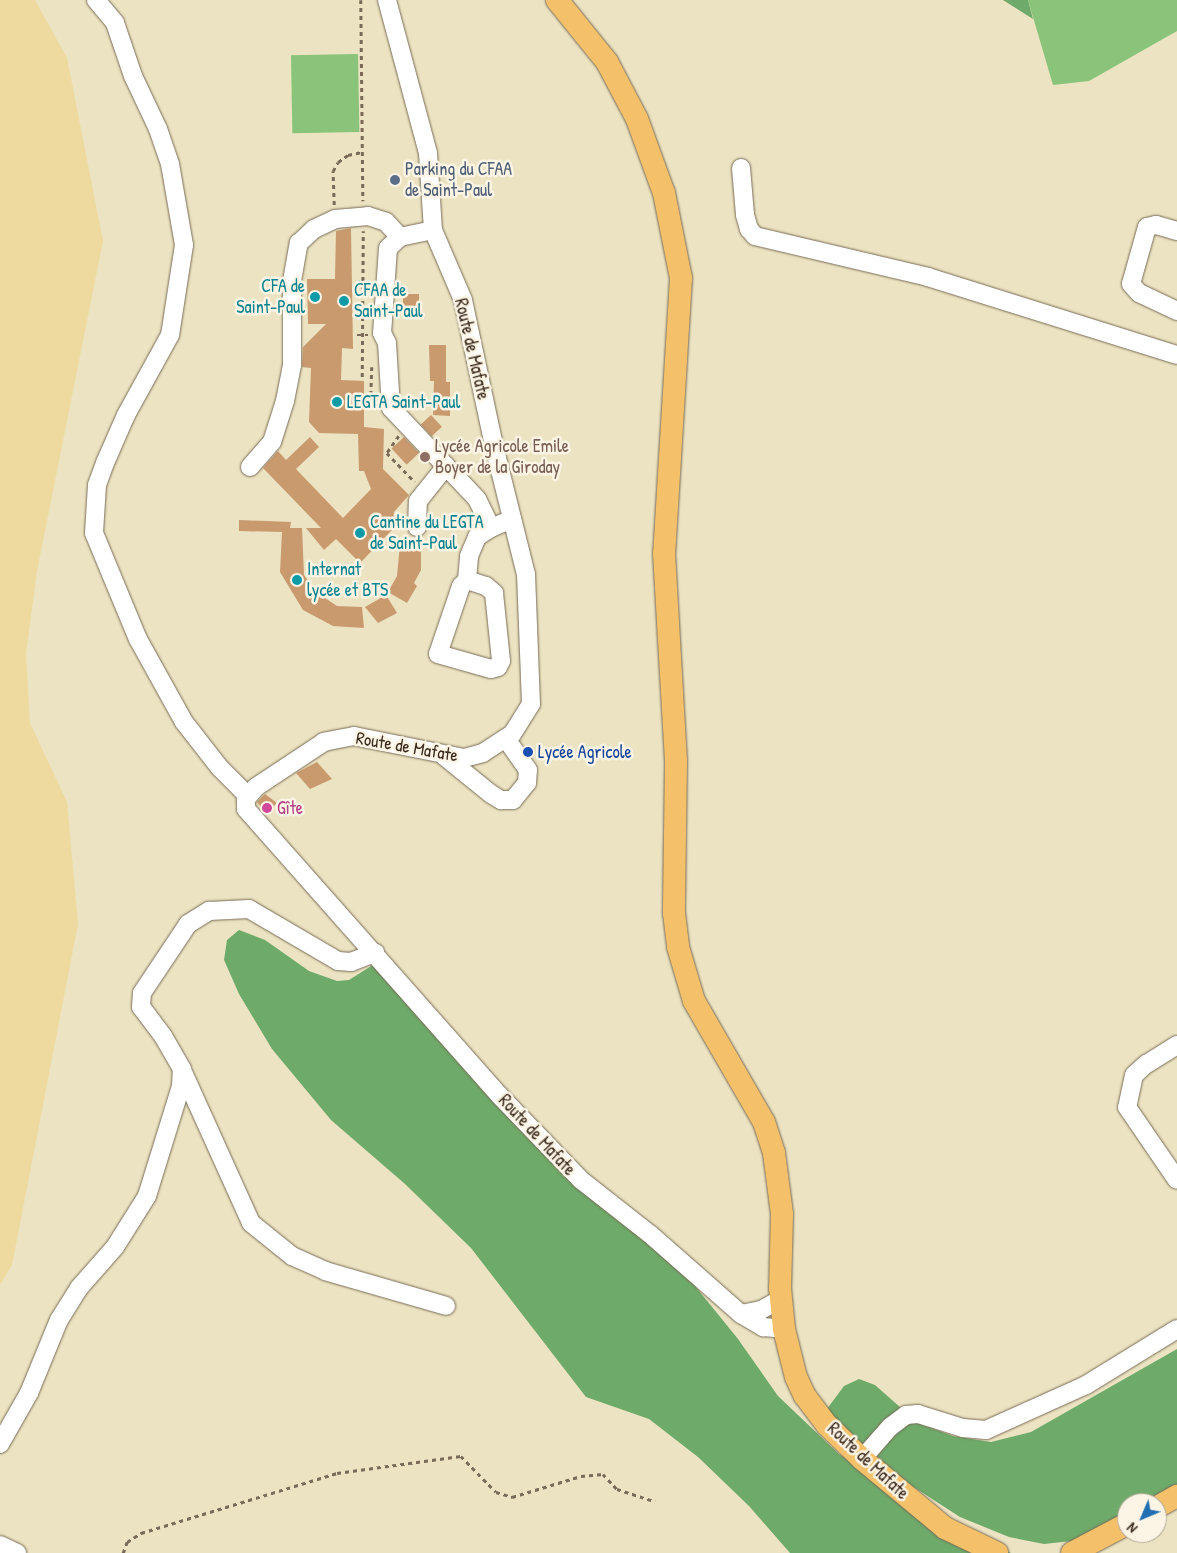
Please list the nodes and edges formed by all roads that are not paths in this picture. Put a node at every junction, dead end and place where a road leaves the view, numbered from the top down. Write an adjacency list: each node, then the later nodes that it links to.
1 (96, 0): 18 (street)
2 (387, 0): 5 (street, Route de Mafate)
3 (557, 0): 23 (main road, Route de Mafate)
4 (741, 168): 9 (street)
5 (433, 230): 7 (street); 12 (street, Route de Mafate)
6 (1177, 231): 8 (street)
7 (400, 237): 10 (street); 11 (street)
8 (1177, 311)
9 (1177, 355)
10 (446, 466): 13 (street); 14 (street)
11 (250, 467)
12 (512, 519): 14 (street); 16 (street, Route de Mafate)
13 (417, 527)
14 (490, 528): 15 (street)
15 (468, 580): 15 (street)
16 (506, 738): 17 (street, Route de Mafate); 17 (street)
17 (442, 754): 18 (street, Route de Mafate)
18 (248, 795): 19 (street, Route de Mafate)
19 (375, 953): 21 (street); 25 (street, Route de Mafate)
20 (1177, 1045): 22 (street)
21 (182, 1069): 24 (street); 28 (street)
22 (1177, 1180)
23 (781, 1300): 25 (street); 26 (main road, Route de Mafate)
24 (446, 1306)
25 (741, 1314): 26 (street, Route de Mafate)
26 (784, 1329): 29 (main road, Route de Mafate)
27 (1177, 1329): 29 (street)
28 (0, 1444)
29 (862, 1459): 33 (main road, Route de Mafate)
30 (1117, 1529): 34 (main road)
31 (0, 1545): 32 (street)
32 (17, 1553)
33 (997, 1553)
34 (1072, 1553)

